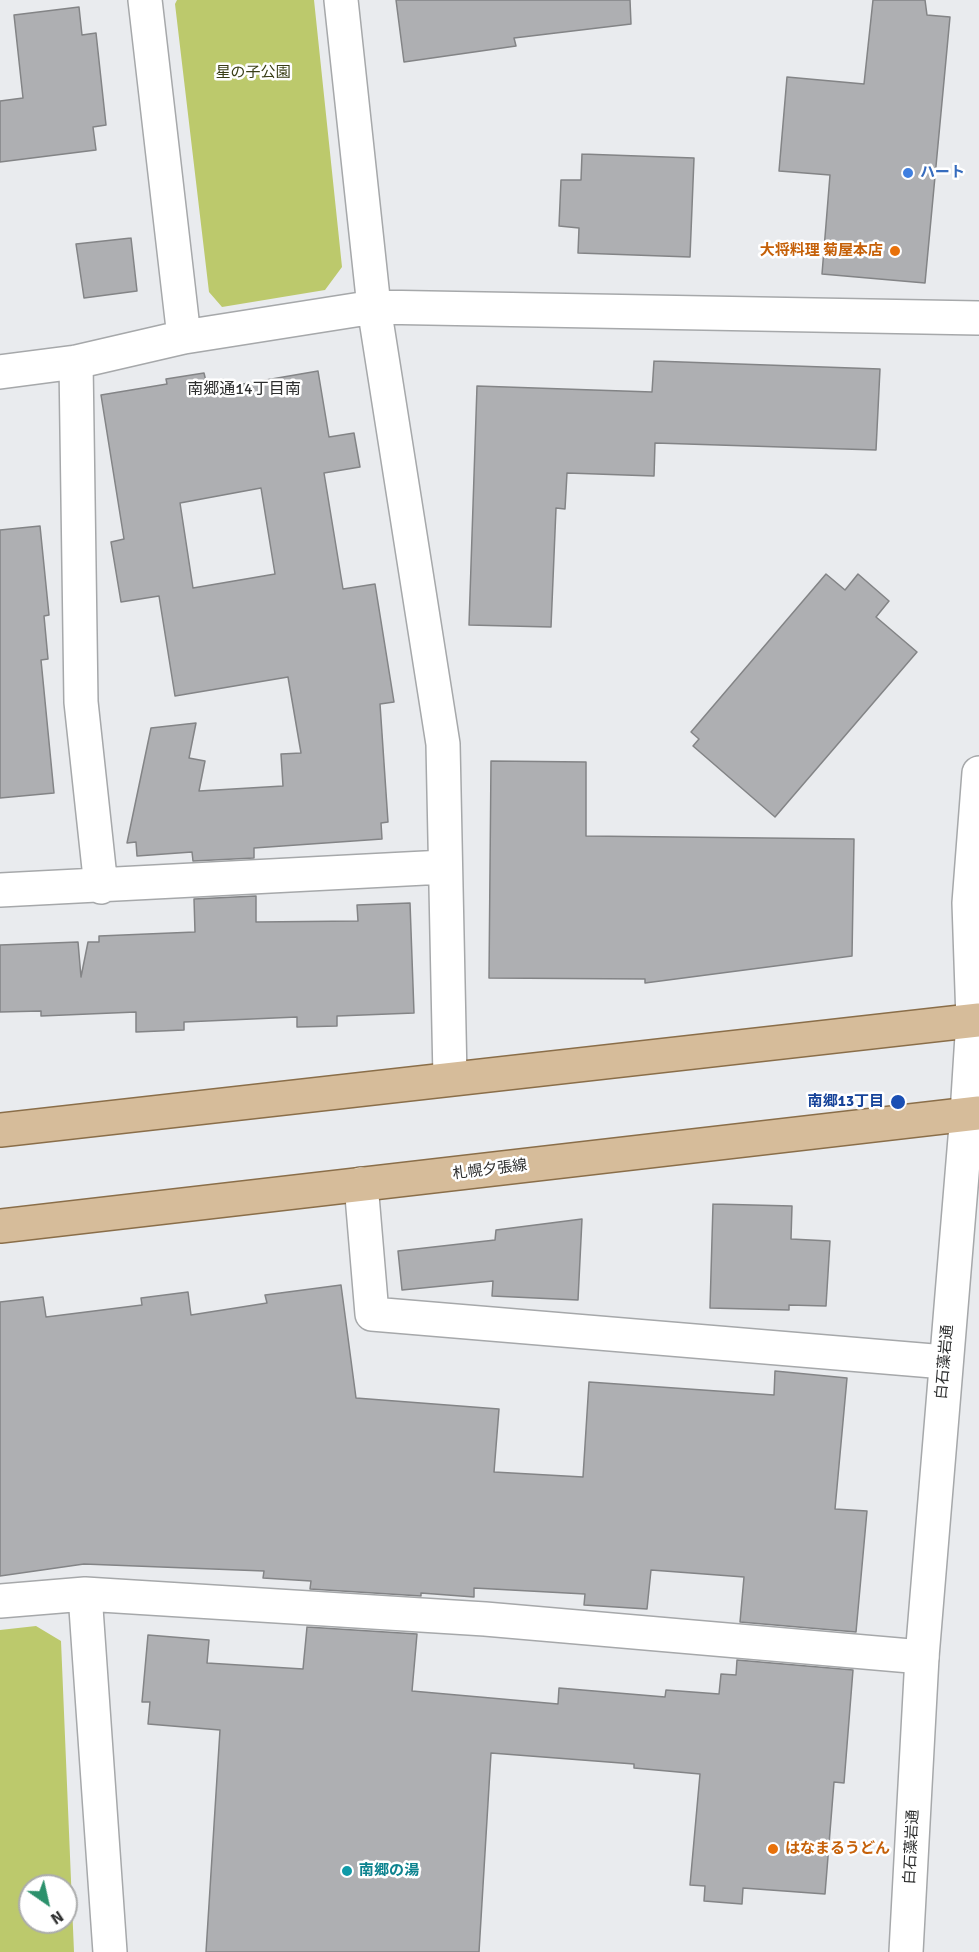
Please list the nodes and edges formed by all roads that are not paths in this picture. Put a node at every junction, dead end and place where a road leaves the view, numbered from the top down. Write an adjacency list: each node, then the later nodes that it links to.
1 (145, 0): 5 (street)
2 (340, 0): 3 (street)
3 (374, 307): 4 (street); 5 (street); 9 (street)
4 (979, 318)
5 (184, 337): 6 (street)
6 (76, 362): 7 (street); 10 (street)
7 (0, 372)
8 (979, 773): 12 (street, 白石藻岩通)
9 (444, 867): 10 (street); 13 (street)
10 (101, 887): 11 (street)
11 (0, 890)
12 (976, 1020): 13 (main road); 14 (street, 白石藻岩通)
13 (450, 1078): 15 (main road)
14 (973, 1114): 16 (main road, 札幌夕張線); 18 (street, 白石藻岩通)
15 (0, 1130)
16 (362, 1184): 17 (main road, 札幌夕張線); 18 (street)
17 (0, 1226)
18 (945, 1362): 21 (street, 白石藻岩通)
19 (85, 1594): 20 (street); 21 (street); 22 (street)
20 (0, 1601)
21 (922, 1657): 23 (street, 白石藻岩通)
22 (110, 1952)
23 (906, 1952)

